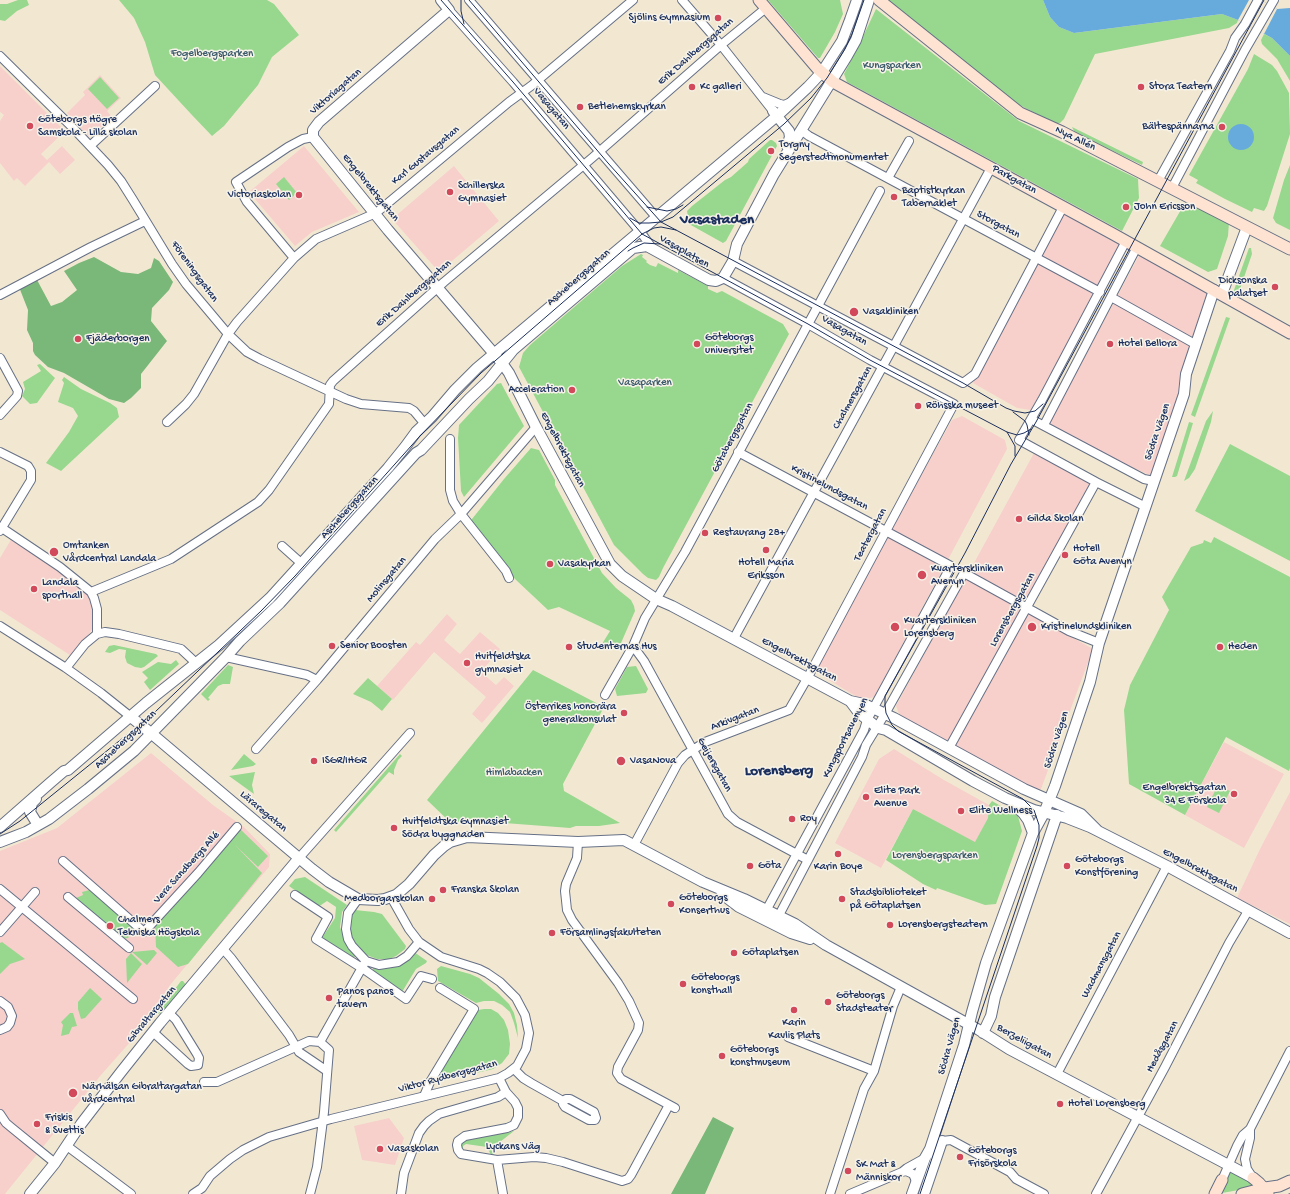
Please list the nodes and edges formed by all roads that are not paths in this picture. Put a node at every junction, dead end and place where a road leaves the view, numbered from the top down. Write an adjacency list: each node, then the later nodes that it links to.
1 (441, 0): 11 (street, Vasagatan)
2 (469, 0): 15 (street, Vasagatan)
3 (633, 0): 15 (street, Karl Gustavsgatan)
4 (682, 0): 12 (street)
5 (857, 0): 14 (street, Vasaplatsen)
6 (869, 0): 16 (street)
7 (879, 0): 31 (main road, Nya Allén)
8 (1258, 0): 31 (street)
9 (1272, 3): 32 (street)
10 (762, 4): 12 (street, Erik Dahlbergsgatan); 14 (main road, Parkgatan)
11 (449, 10): 18 (street, Vasagatan); 23 (street, Viktoriagatan)
12 (720, 45): 19 (street); 26 (street, Erik Dahlbergsgatan)
13 (0, 56): 25 (street, Föreningsgatan)
14 (822, 72): 16 (main road, Parkgatan); 20 (street, Vasaplatsen)
15 (539, 80): 18 (street, Karl Gustavsgatan); 26 (street, Vasagatan)
16 (831, 81): 22 (street); 28 (main road, Parkgatan)
17 (155, 86): 25 (street)
18 (522, 92): 27 (street, Vasagatan); 35 (street, Karl Gustavsgatan)
19 (762, 97): 20 (street); 21 (street)
20 (792, 102): 21 (street, Vasaplatsen)
21 (775, 113): 29 (street); 36 (street, Vasaplatsen)
22 (801, 130): 29 (street); 30 (street, Storgatan)
23 (313, 137): 35 (street, Engelbrektsgatan); 45 (street)
24 (908, 141): 30 (street)
25 (90, 146): 38 (street, Föreningsgatan)
26 (599, 152): 27 (street, Erik Dahlbergsgatan); 36 (street, Vasagatan)
27 (583, 166): 40 (street, Vasagatan); 49 (street, Erik Dahlbergsgatan)
28 (990, 168): 34 (main road, Parkgatan); 37 (street, Chalmersgatan)
29 (774, 174): 47 (street)
30 (888, 178): 37 (street, Storgatan)
31 (1158, 182): 32 (main road, Nya Allén)
32 (1172, 188): 39 (main road, Nya Allén)
33 (880, 191): 54 (street, Götabergsgatan)
34 (1063, 207): 41 (main road, Parkgatan); 46 (street)
35 (376, 213): 45 (street, Karl Gustavsgatan); 49 (street, Engelbrektsgatan)
36 (656, 217): 40 (street, Vasaplatsen)
37 (964, 219): 46 (street, Storgatan); 59 (street, Chalmersgatan)
38 (145, 221): 52 (street); 57 (street, Föreningsgatan)
39 (1247, 227): 44 (main road, Nya Allén); 51 (street, Södra Vägen)
40 (640, 233): 43 (street, Vasaplatsen); 60 (street, Aschebergsgatan)
41 (1126, 241): 42 (main road, Parkgatan); 50 (street)
42 (1137, 247): 51 (main road, Parkgatan); 53 (street)
43 (652, 248): 48 (street, Vasaplatsen); 62 (street, Aschebergsgatan)
44 (1290, 249)
45 (294, 258): 57 (street, Karl Gustavsgatan)
46 (1036, 258): 50 (street, Storgatan); 59 (street, Vasagatan)
47 (733, 261): 48 (street); 54 (street, Vasagatan)
48 (723, 278): 55 (street, Vasagatan)
49 (439, 288): 60 (street, Engelbrektsgatan); 64 (street, Erik Dahlbergsgatan)
50 (1100, 292): 67 (street)
51 (1218, 292): 56 (main road, Parkgatan); 58 (street, Södra Vägen)
52 (0, 295)
53 (1111, 297): 58 (street); 70 (street)
54 (818, 306): 55 (street, Götabergsgatan); 59 (street, Vasagatan)
55 (808, 324): 63 (street, Vasagatan); 74 (street, Götabergsgatan)
56 (1290, 333)
57 (228, 334): 64 (street, Föreningsgatan); 68 (street, Karl Gustavsgatan)
58 (1195, 344): 75 (street, Södra Vägen)
59 (894, 346): 63 (street, Chalmersgatan)
60 (494, 353): 62 (street, Engelbrektsgatan); 69 (street, Aschebergsgatan)
61 (0, 358): 66 (street)
62 (502, 363): 71 (street, Engelbrektsgatan); 94 (street, Aschebergsgatan)
63 (882, 367): 65 (street, Vasagatan); 77 (street, Chalmersgatan)
64 (329, 392): 69 (street, Föreningsgatan); 86 (street, Erik Dahlbergsgatan)
65 (954, 404): 81 (street, Teatergatan)
66 (0, 415)
67 (1031, 419): 70 (street); 76 (street)
68 (167, 422)
69 (424, 423): 83 (street, Aschebergsgatan)
70 (1044, 425): 75 (street)
71 (536, 427): 79 (street, Molinsgatan); 87 (street, Engelbrektsgatan)
72 (450, 440): 79 (street)
73 (0, 452): 80 (street)
74 (738, 452): 77 (street, Kristinelundsgatan); 87 (street, Götabergsgatan)
75 (1154, 481): 78 (street, Södra Vägen)
76 (1096, 482): 78 (street); 88 (street, Lorensbergsgatan)
77 (814, 493): 81 (street, Kristinelundsgatan); 91 (street, Chalmersgatan)
78 (1146, 507): 92 (street, Södra Vägen)
79 (461, 514): 85 (street); 98 (street, Molinsgatan)
80 (1, 529): 86 (street)
81 (885, 531): 84 (street, Kristinelundsgatan); 97 (street, Teatergatan)
82 (282, 546): 83 (street)
83 (301, 563): 95 (street, Aschebergsgatan)
84 (951, 566): 101 (street, Kungsportsavenyen)
85 (509, 578)
86 (91, 592): 90 (street)
87 (656, 599): 91 (street, Engelbrektsgatan); 93 (street, Götabergsgatan)
88 (1026, 608): 92 (street); 102 (street, Kungsportsavenyen); 109 (street, Lorensbergsgatan)
89 (0, 626): 96 (street)
90 (96, 634): 95 (street); 96 (street)
91 (734, 638): 97 (street, Engelbrektsgatan)
92 (1099, 643): 115 (street, Södra Vägen)
93 (633, 646): 99 (street, Götabergsgatan); 111 (street, Geijersgatan)
94 (226, 657): 98 (street); 108 (street, Aschebergsgatan)
95 (196, 664): 103 (street, Aschebergsgatan)
96 (66, 668): 103 (street)
97 (808, 677): 100 (street, Engelbrektsgatan); 111 (street, Arkivgatan)
98 (317, 680): 110 (street, Molinsgatan)
99 (605, 695)
100 (850, 701): 101 (street, Engelbrektsgatan); 104 (street, Engelbrektsgatan)
101 (874, 709): 102 (street, Engelbrektsgatan); 104 (street, Kungsportsavenyen)
102 (885, 714): 106 (street, Kungsportsavenyen); 109 (street, Engelbrektsgatan)
103 (131, 717): 105 (street, Läraregatan); 112 (street, Aschebergsgatan)
104 (868, 720): 106 (street, Engelbrektsgatan); 126 (street, Kungsportsavenyen)
105 (143, 728): 108 (street, Läraregatan); 114 (street, Aschebergsgatan)
106 (878, 728): 113 (street, Engelbrektsgatan); 128 (street, Kungsportsavenyen)
107 (410, 732): 127 (street)
108 (152, 734): 114 (street, Aschebergsgatan); 127 (street, Läraregatan)
109 (949, 748): 115 (street, Engelbrektsgatan)
110 (256, 749)
111 (693, 749): 125 (street, Arkivgatan); 126 (street, Geijersgatan)
112 (68, 770): 118 (street, Aschebergsgatan); 119 (street, Aschebergsgatan)
113 (1005, 798): 116 (street, Engelbrektsgatan); 122 (street, Engelbrektsgatan)
114 (73, 801): 118 (street, Aschebergsgatan)
115 (1049, 801): 116 (street, Södra Vägen); 121 (street, Engelbrektsgatan)
116 (1044, 813): 117 (street, Engelbrektsgatan); 122 (street, Södra Vägen)
117 (1057, 815): 121 (street, Engelbrektsgatan); 156 (street)
118 (38, 825): 123 (street, Aschebergsgatan)
119 (0, 827)
120 (237, 827): 129 (street, Vera Sandbergs Allé)
121 (1098, 831): 130 (street, Engelbrektsgatan)
122 (1033, 833): 153 (street, Södra Vägen)
123 (0, 842)
124 (578, 842): 125 (street); 135 (street); 177 (street, Lyckans Väg)
125 (634, 844): 139 (street)
126 (797, 854): 128 (street, Geijersgatan); 139 (street, Kungsportsavenyen)
127 (299, 858): 136 (street, Läraregatan); 145 (street, Gibraltargatan)
128 (808, 860): 140 (street, Kungsportsavenyen)
129 (63, 861)
130 (1167, 866): 138 (street, Engelbrektsgatan); 164 (street, Wadmansgatan)
131 (0, 889): 137 (street)
132 (35, 892): 137 (street)
133 (295, 895): 146 (street)
134 (68, 897): 144 (street)
135 (391, 897): 136 (street, Läraregatan); 143 (street, Viktor Rydbergsgatan)
136 (358, 898): 146 (street)
137 (22, 907): 141 (street); 150 (street)
138 (1248, 911): 142 (street, Engelbrektsgatan); 171 (street, Hedåsgatan)
139 (762, 913): 140 (street)
140 (776, 920): 148 (street, Berzeliigatan)
141 (0, 932)
142 (1290, 933)
143 (419, 942): 146 (street); 161 (street, Viktor Rydbergsgatan)
144 (129, 948)
145 (223, 949): 152 (street, Gibraltargatan); 159 (street)
146 (364, 964): 147 (street); 158 (street)
147 (432, 979)
148 (901, 987): 153 (street, Berzeliigatan); 163 (street)
149 (440, 988): 168 (street)
150 (133, 999)
151 (0, 1001): 154 (street)
152 (169, 1013): 155 (street, Gibraltargatan); 155 (street)
153 (969, 1025): 156 (street, Berzeliigatan); 176 (street, Södra Vägen)
154 (0, 1030)
155 (153, 1032): 175 (street, Gibraltargatan)
156 (983, 1033): 164 (street, Berzeliigatan)
157 (788, 1037): 163 (street)
158 (320, 1042): 159 (street); 162 (street)
159 (296, 1046): 162 (street); 166 (street)
160 (1290, 1051): 173 (street)
161 (514, 1069): 165 (street, Viktor Rydbergsgatan); 169 (street)
162 (327, 1071): 172 (street)
163 (874, 1071): 193 (street)
164 (1057, 1074): 171 (street, Berzeliigatan)
165 (499, 1078): 167 (street); 168 (street, Viktor Rydbergsgatan)
166 (204, 1082)
167 (506, 1092): 177 (street, Lyckans Väg); 191 (street)
168 (424, 1096): 172 (street, Viktor Rydbergsgatan)
169 (563, 1101)
170 (0, 1114): 178 (street)
171 (1138, 1117): 179 (street, Berzeliigatan); 198 (street, Hedåsgatan)
172 (323, 1122): 185 (street, Viktor Rydbergsgatan); 190 (street)
173 (1250, 1129): 179 (street); 181 (street)
174 (942, 1141): 196 (street); 197 (street)
175 (67, 1146): 178 (street, Gibraltargatan); 188 (street)
176 (925, 1158): 180 (street); 183 (street, Södra Vägen)
177 (497, 1160): 192 (street)
178 (55, 1163): 187 (street, Gibraltargatan)
179 (1228, 1165): 181 (street, Berzeliigatan); 182 (street)
180 (902, 1172): 183 (street); 194 (street)
181 (1253, 1178): 186 (main road)
182 (1222, 1180): 199 (main road)
183 (916, 1181): 195 (street, Södra Vägen)
184 (1290, 1181): 186 (main road)
185 (202, 1191): 189 (street, Viktor Rydbergsgatan)
186 (1267, 1191): 200 (main road)
187 (30, 1194)
188 (130, 1194)
189 (193, 1194)
190 (310, 1194)
191 (401, 1194)
192 (503, 1194)
193 (830, 1194)
194 (850, 1194)
195 (912, 1194)
196 (924, 1194)
197 (1044, 1194)
198 (1096, 1194)
199 (1215, 1194)
200 (1242, 1194)

